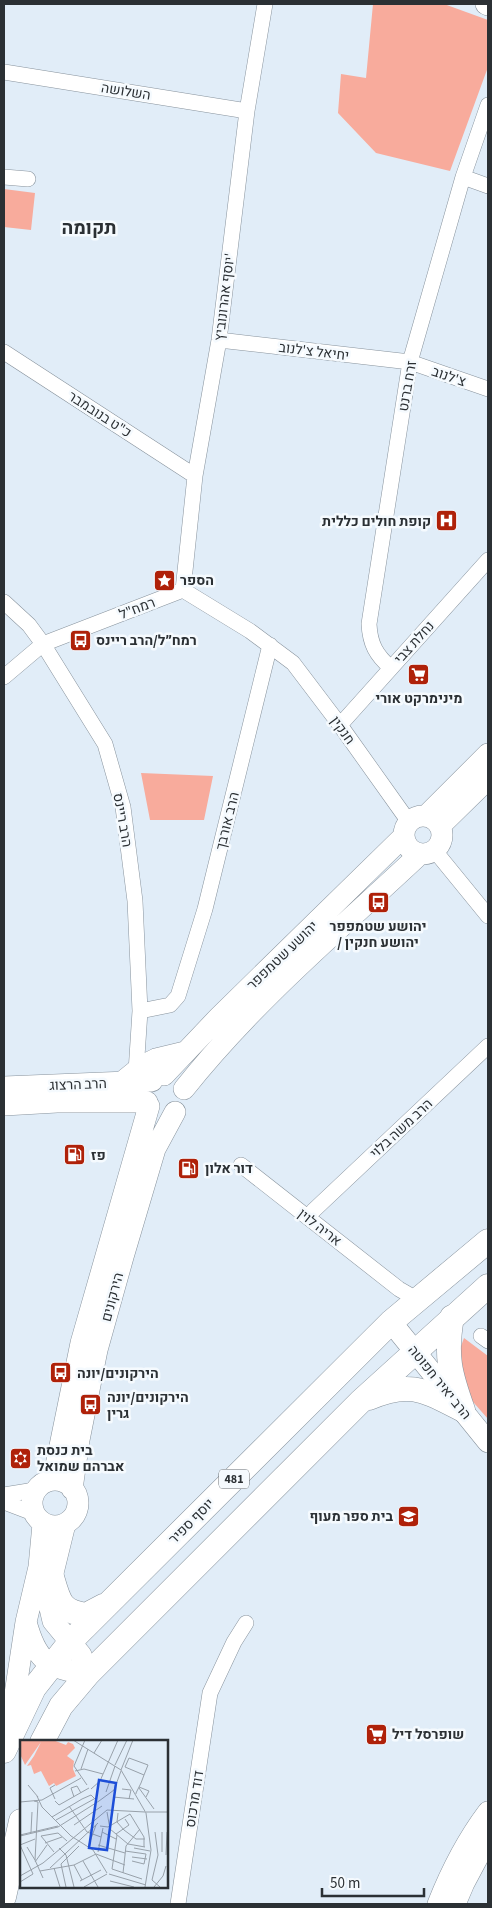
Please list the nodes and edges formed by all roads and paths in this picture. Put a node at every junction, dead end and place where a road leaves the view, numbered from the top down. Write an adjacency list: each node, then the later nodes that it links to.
1 (265, 4): 4 (street, יוסף אהרונוביץ')
2 (4, 72): 4 (street, השלושה)
3 (488, 104): 6 (street, זרח ברנט)
4 (247, 111): 9 (street, יוסף אהרונוביץ')
5 (4, 177): 7 (street)
6 (463, 178): 8 (street); 11 (street, זרח ברנט)
7 (28, 179)
8 (488, 186)
9 (219, 340): 11 (street, יחיאל צ'לנוב); 13 (street, יוסף אהרונוביץ')
10 (4, 352): 13 (street, כ"ט בנובמבר)
11 (410, 362): 12 (street, צ'לנוב); 19 (street, זרח ברנט)
12 (488, 389)
13 (195, 476): 15 (street, יוסף אהרונוביץ')
14 (488, 560): 19 (street, נחלת צבי)
15 (183, 590): 17 (street, רמח"ל); 18 (street)
16 (4, 602): 17 (street, הרב ריינס)
17 (43, 644): 20 (street, רמח"ל); 27 (street, הרב ריינס)
18 (270, 645): 21 (street, חנקין); 27 (street, הרב אורבך)
19 (391, 668): 21 (street, נחלת צבי)
20 (4, 677)
21 (340, 725): 24 (street, חנקין)
22 (488, 754): 24 (street, יהושע שטמפפר)
23 (488, 779): 24 (street, יהושע שטמפפר)
24 (420, 825): 25 (street); 25 (street); 29 (street, יהושע שטמפפר)
25 (427, 853): 26 (street); 31 (street, יהושע שטמפפר)
26 (488, 916)
27 (140, 1011): 29 (street, הרב ריינס)
28 (488, 1046): 38 (street, הרב משה בלוי)
29 (143, 1078): 30 (street, הרב הרצוג); 31 (street); 33 (street)
30 (4, 1087)
31 (184, 1089): 35 (street)
32 (105, 1101): 33 (street, הרב הרצוג); 34 (street, הרב הרצוג); 36 (street)
33 (148, 1104): 35 (street); 36 (street, הירקונים)
34 (4, 1105)
35 (175, 1112): 48 (street, הירקונים)
36 (140, 1140): 48 (street, הירקונים)
37 (242, 1165): 41 (street, אריה לוין)
38 (313, 1210)
39 (488, 1241): 41 (main road, יוסף ספיר / 481)
40 (488, 1286): 42 (main road, 481)
41 (408, 1294): 43 (main road, יוסף ספיר / 481)
42 (452, 1317): 44 (main road, 481); 46 (main road)
43 (391, 1322): 44 (street, הרב יאיר חפוטה); 54 (main road, יוסף ספיר / 481)
44 (415, 1351): 45 (main road, 481); 46 (street, הרב יאיר חפוטה)
45 (360, 1402): 46 (main road); 59 (main road, 481)
46 (463, 1410): 47 (street, הרב יאיר חפוטה)
47 (488, 1442)
48 (54, 1486): 49 (street); 51 (street); 52 (street)
49 (4, 1495)
50 (4, 1502): 51 (street)
51 (38, 1518): 52 (street); 55 (street)
52 (65, 1524): 53 (street)
53 (52, 1577): 54 (main road); 57 (street)
54 (109, 1602): 57 (main road, יוסף ספיר / 481)
55 (26, 1622): 58 (street); 61 (street)
56 (246, 1623): 66 (street, דוד מרכוס)
57 (71, 1641): 58 (main road, יוסף ספיר / 481); 59 (street)
58 (51, 1665): 59 (street); 61 (main road, יוסף ספיר / 481)
59 (88, 1674): 60 (main road, 481)
60 (43, 1740)
61 (6, 1746)
62 (488, 1812): 64 (street)
63 (20, 1825): 65 (main road)
64 (480, 1836): 67 (street); 68 (street)
65 (4, 1897)
66 (178, 1904)
67 (438, 1904)
68 (455, 1904)

